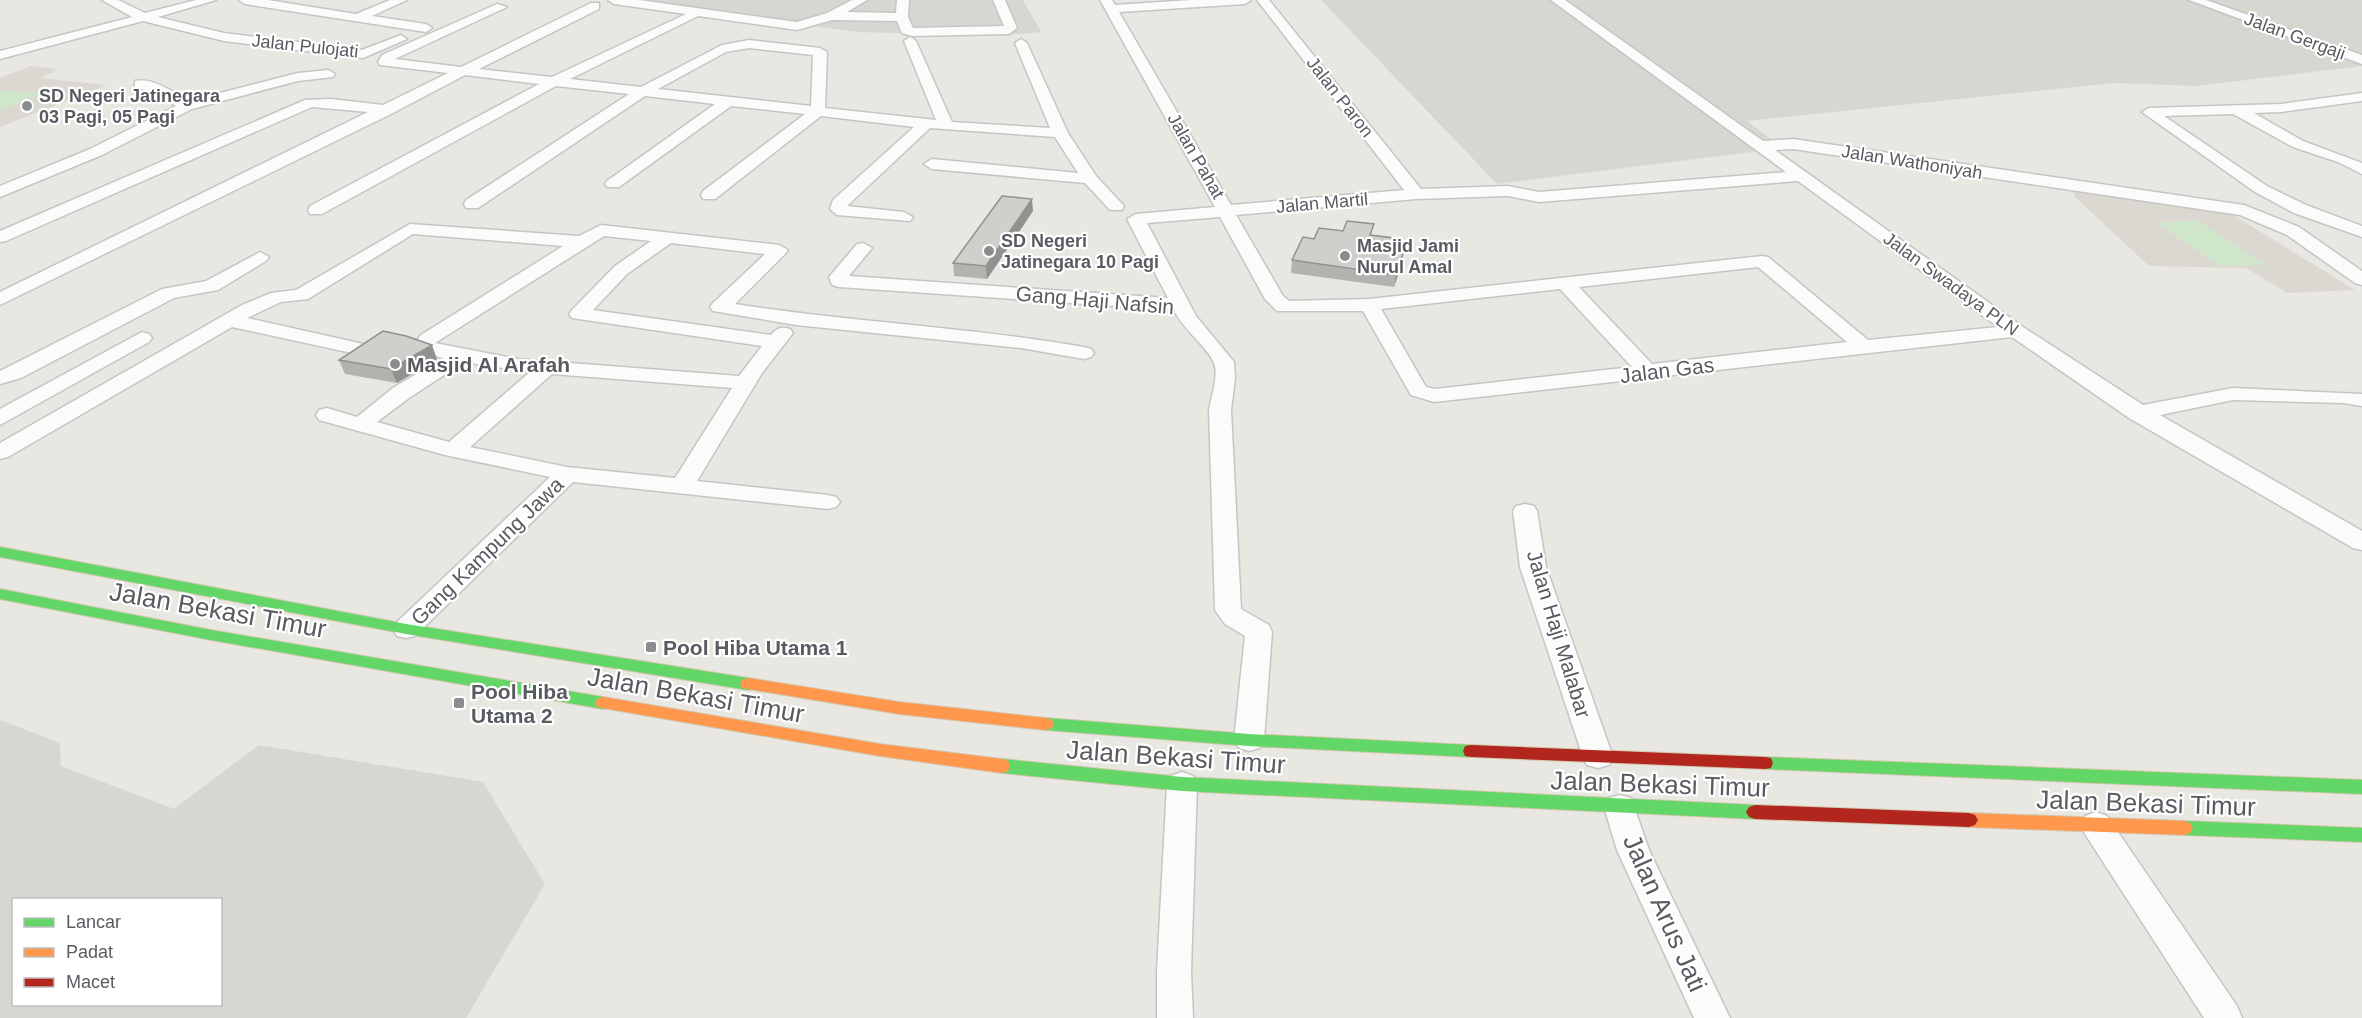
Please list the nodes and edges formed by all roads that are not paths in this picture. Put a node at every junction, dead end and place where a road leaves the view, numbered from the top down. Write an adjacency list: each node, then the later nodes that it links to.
1 (108, 0): 25 (street, Jalan Pulojati)
2 (210, 0): 25 (street)
3 (245, 0): 20 (street)
4 (329, 0): 20 (street)
5 (401, 0): 26 (street)
6 (614, 0): 14 (street)
7 (861, 0): 23 (street)
8 (903, 0): 24 (street)
9 (999, 0): 24 (street)
10 (1245, 0): 16 (street)
11 (1263, 0): 55 (street, Jalan Paron)
12 (1557, 0): 46 (street, Jalan Swadaya PLN)
13 (2195, 0): 31 (street, Jalan Gergaji)
14 (656, 2): 21 (street)
15 (497, 3): 27 (street, Jalan Pulojati); 32 (street)
16 (1167, 3): 18 (street)
17 (746, 5): 21 (street)
18 (1108, 5): 60 (street, Jalan Pahat)
19 (596, 6): 32 (street)
20 (303, 10): 26 (street)
21 (727, 15): 23 (street)
22 (692, 16): 34 (street)
23 (831, 16): 24 (street)
24 (902, 16)
25 (145, 18): 27 (street, Jalan Pulojati); 30 (street)
26 (356, 18): 27 (street)
27 (426, 28)
28 (910, 40): 44 (street)
29 (1021, 43): 45 (street)
30 (0, 56)
31 (2362, 60)
32 (463, 73): 34 (street); 40 (street)
33 (328, 74): 39 (street)
34 (552, 82): 36 (street); 59 (street)
35 (140, 84): 39 (street)
36 (640, 93): 38 (street); 42 (street); 57 (street)
37 (2362, 96): 41 (street)
38 (728, 101): 42 (street); 52 (street)
39 (187, 106): 54 (street)
40 (388, 110): 64 (street); 70 (street)
41 (2236, 110): 49 (street); 62 (street)
42 (818, 111): 43 (street); 56 (street)
43 (926, 123): 44 (street); 61 (street)
44 (946, 126): 45 (street)
45 (1060, 133): 51 (street)
46 (1760, 146): 47 (street, Jalan Swadaya PLN); 68 (street, Jalan Wathoniyah)
47 (1782, 163): 50 (street, Jalan Swadaya PLN); 53 (street, Jalan Martil)
48 (932, 164): 51 (street)
49 (2362, 169)
50 (1801, 176): 53 (street, Jalan Martil); 75 (street, Jalan Swadaya PLN)
51 (1090, 179): 58 (street)
52 (613, 184)
53 (1508, 191): 55 (street, Jalan Martil)
54 (0, 192)
55 (1416, 194): 60 (street, Jalan Martil)
56 (709, 195)
57 (472, 204)
58 (1116, 206)
59 (316, 210)
60 (1227, 211): 71 (street, Jalan Martil); 72 (street, Jalan Pahat)
61 (904, 217)
62 (2358, 227)
63 (669, 236): 65 (street); 73 (street); 77 (street)
64 (0, 237)
65 (582, 242): 74 (street); 81 (street)
66 (863, 248): 71 (street, Gang Haji Nafsin)
67 (260, 257): 84 (street)
68 (2362, 279)
69 (1566, 284): 72 (street); 78 (street); 83 (street)
70 (0, 299)
71 (1182, 305): 101 (street, Gang Haji Nafsin)
72 (1369, 305): 83 (street, Jalan Gas)
73 (796, 319): 77 (street); 80 (street)
74 (229, 321): 79 (street); 92 (street)
75 (2016, 331): 78 (street, Jalan Gas); 87 (street, Jalan Swadaya PLN)
76 (141, 338): 89 (street)
77 (776, 342): 85 (street)
78 (1864, 346): 83 (street, Jalan Gas)
79 (361, 350)
80 (1084, 353)
81 (462, 355): 82 (street); 90 (street)
82 (548, 367): 85 (street); 91 (street)
83 (1648, 372)
84 (0, 378)
85 (746, 383): 94 (street)
86 (2362, 400): 87 (street)
87 (2137, 413): 97 (street, Jalan Swadaya PLN)
88 (327, 415): 90 (street)
89 (0, 418)
90 (361, 424): 91 (street)
91 (453, 450): 93 (street)
92 (0, 452)
93 (567, 474): 94 (street); 100 (street, Gang Kampung Jawa)
94 (682, 486): 95 (street)
95 (828, 502)
96 (1525, 511): 102 (street, Jalan Haji Malabar)
97 (2362, 542)
98 (0, 552): 100 (main road, Jalan Bekasi Timur)
99 (0, 594): 103 (main road, Jalan Bekasi Timur)
100 (406, 629): 101 (main road, Jalan Bekasi Timur)
101 (1249, 740): 102 (main road, Jalan Bekasi Timur)
102 (1598, 757): 104 (main road, Jalan Bekasi Timur)
103 (1182, 784): 105 (main road, Jalan Bekasi Timur); 108 (street)
104 (2362, 787)
105 (1620, 807): 106 (main road, Jalan Bekasi Timur); 109 (street, Jalan Arus Jati)
106 (2096, 825): 107 (main road, Jalan Bekasi Timur); 110 (street)
107 (2362, 835)
108 (1175, 1018)
109 (1712, 1018)
110 (2224, 1018)

